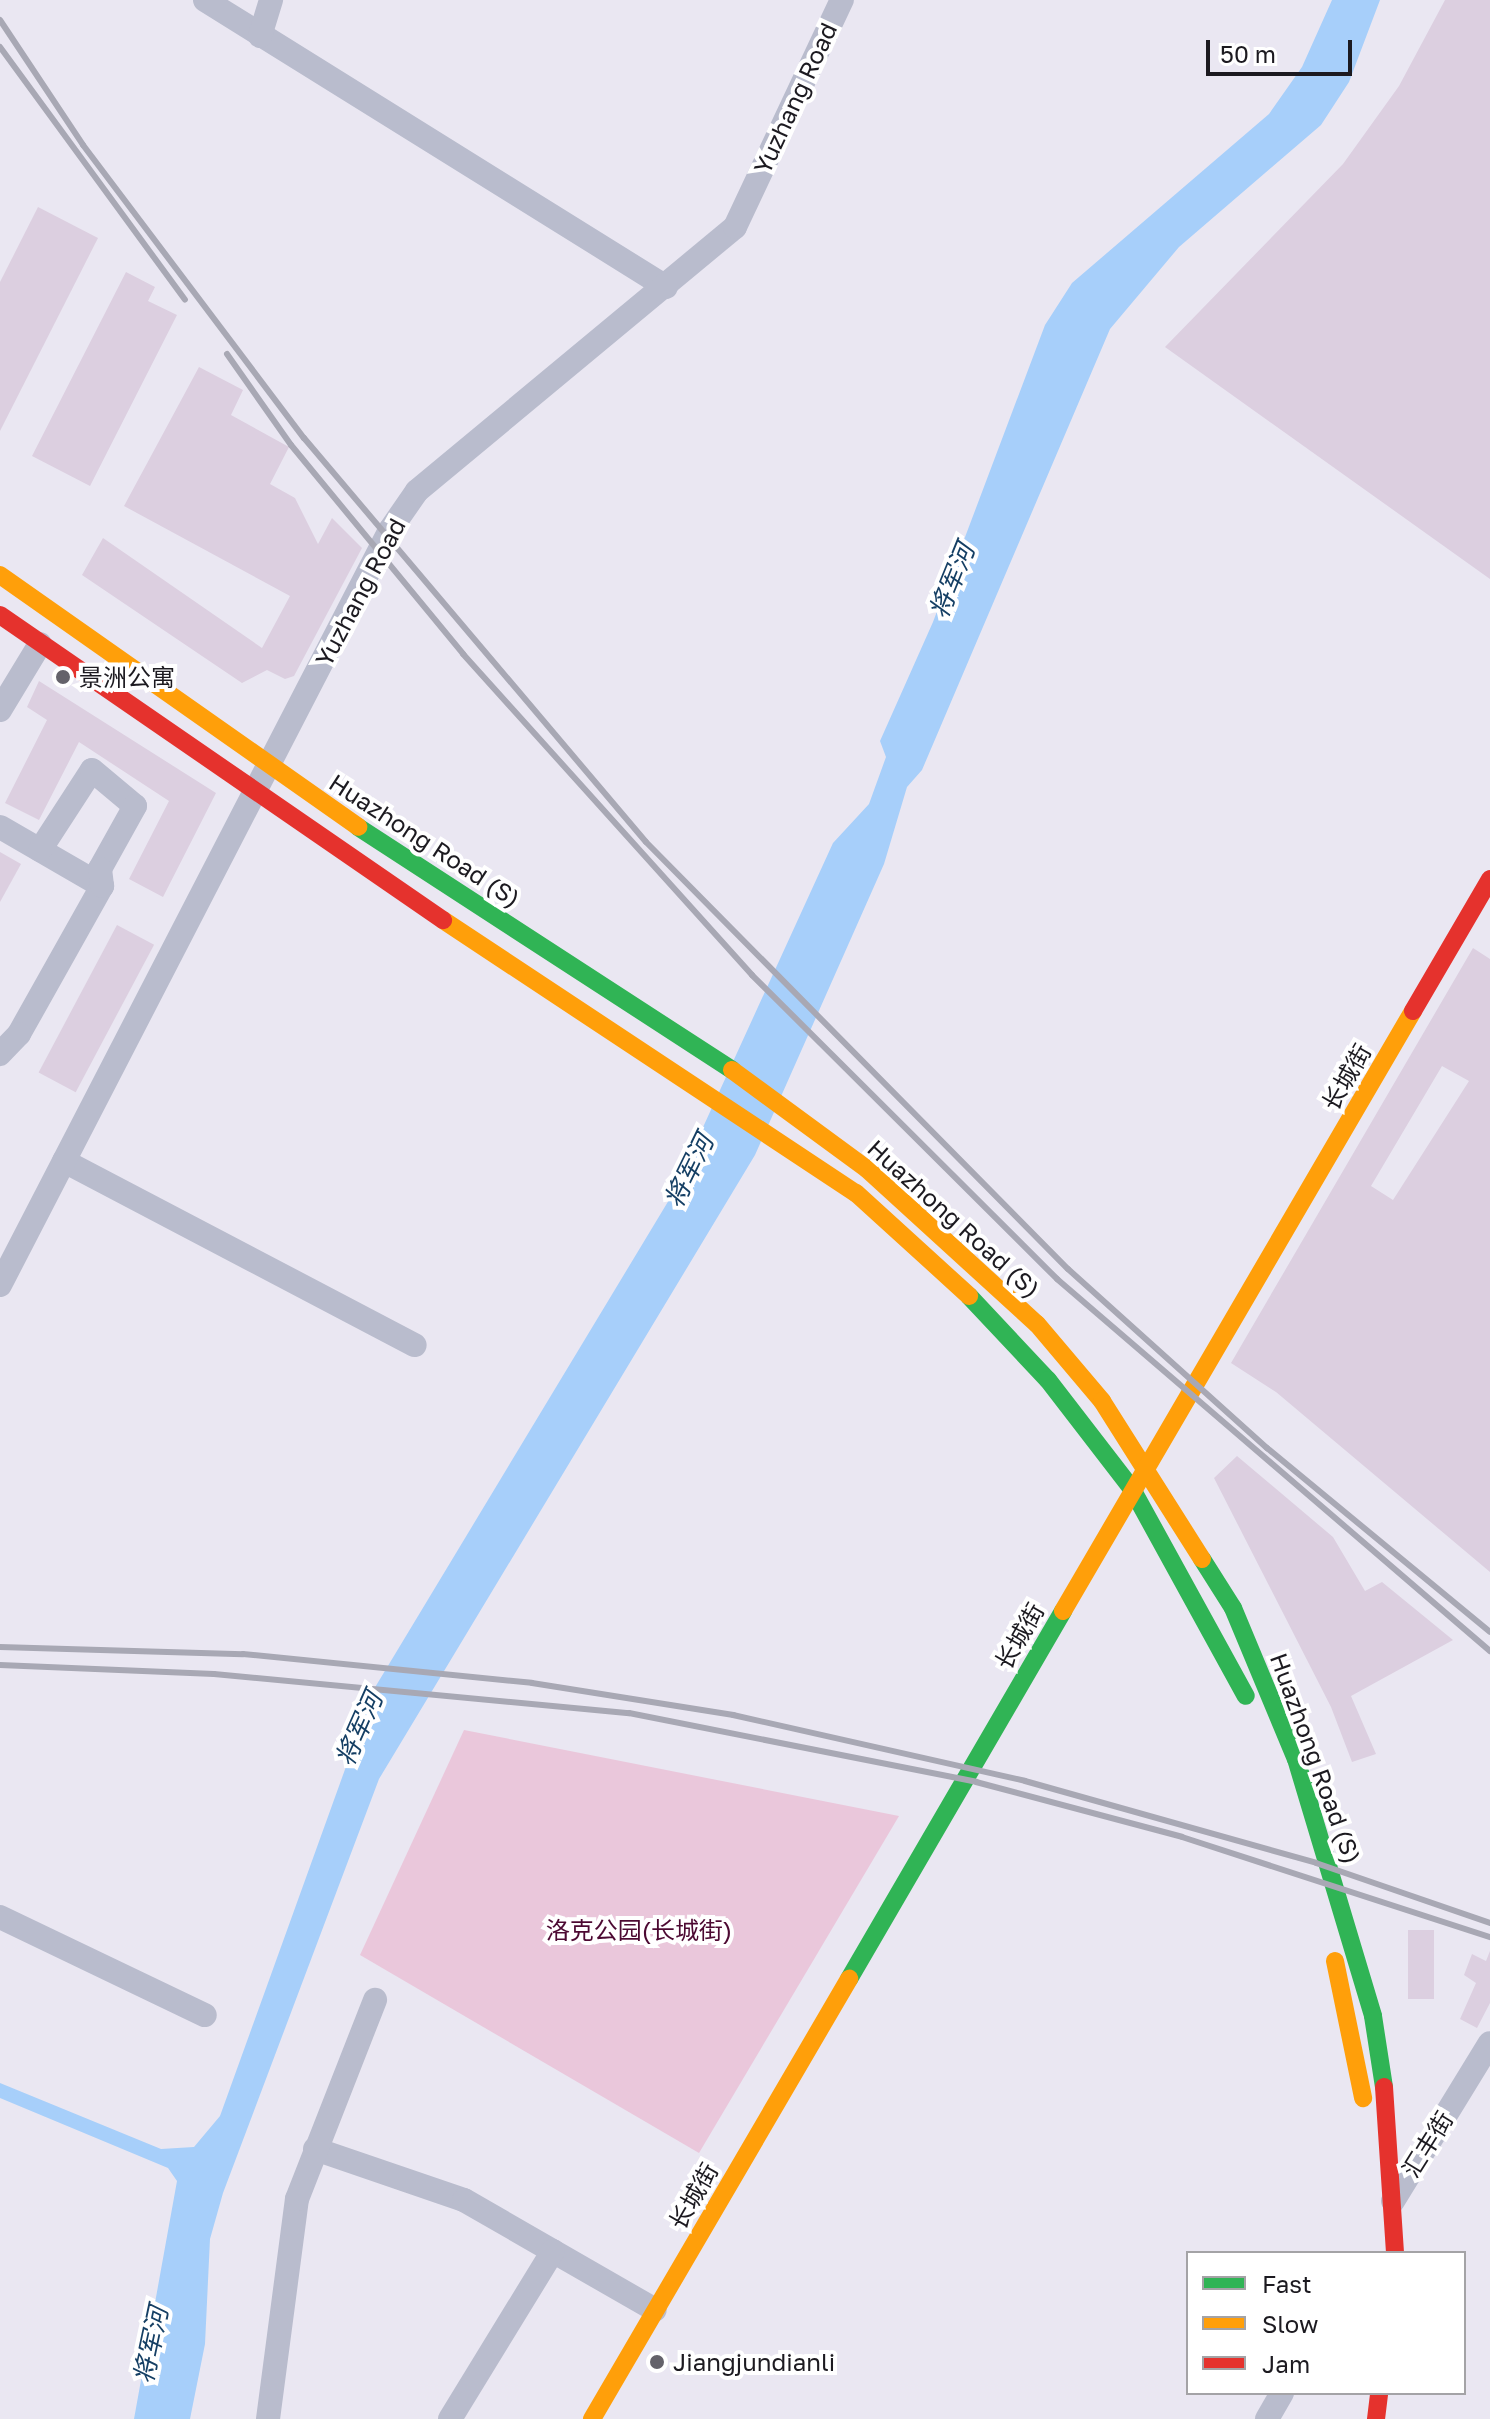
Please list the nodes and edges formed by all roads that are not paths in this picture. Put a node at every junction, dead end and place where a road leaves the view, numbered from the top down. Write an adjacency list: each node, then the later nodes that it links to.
1 (205, 0): 4 (street)
2 (271, 0): 4 (street)
3 (842, 0): 5 (street, Yuzhang Road)
4 (260, 36): 5 (street)
5 (666, 287): 10 (street, Yuzhang Road)
6 (0, 575): 10 (main road, Huazhong Road (S))
7 (0, 615): 8 (main road, Huazhong Road (S))
8 (40, 644): 9 (street); 11 (main road, Huazhong Road (S))
9 (0, 710)
10 (270, 765): 11 (street, Yuzhang Road); 20 (main road, Huazhong Road (S))
11 (254, 796): 17 (street, Yuzhang Road); 21 (main road, Huazhong Road (S))
12 (0, 827): 13 (street)
13 (40, 850): 15 (street); 15 (street)
14 (1490, 879): 20 (main road, 长城街)
15 (102, 886): 16 (street)
16 (0, 1054)
17 (64, 1161): 18 (street, Yuzhang Road); 19 (street)
18 (0, 1285)
19 (415, 1345)
20 (1146, 1465): 21 (main road, 长城街); 27 (main road, Huazhong Road (S))
21 (1132, 1489): 29 (main road, Huazhong Road (S)); 32 (main road, 长城街)
22 (0, 1917): 24 (street)
23 (375, 2000): 26 (street)
24 (205, 2015)
25 (1490, 2043): 27 (street, 汇丰街)
26 (315, 2149): 28 (street); 36 (street)
27 (1394, 2199): 30 (street, 汇丰街); 31 (main road, Huazhong Road (S))
28 (553, 2251): 32 (street); 37 (street)
29 (1380, 2251)
30 (1381, 2251)
31 (1395, 2251)
32 (655, 2310): 38 (main road, 长城街)
33 (1281, 2395): 39 (street)
34 (1379, 2395): 40 (main road)
35 (1396, 2395): 41 (main road)
36 (268, 2419)
37 (450, 2419)
38 (592, 2419)
39 (1267, 2419)
40 (1376, 2419)
41 (1395, 2419)

